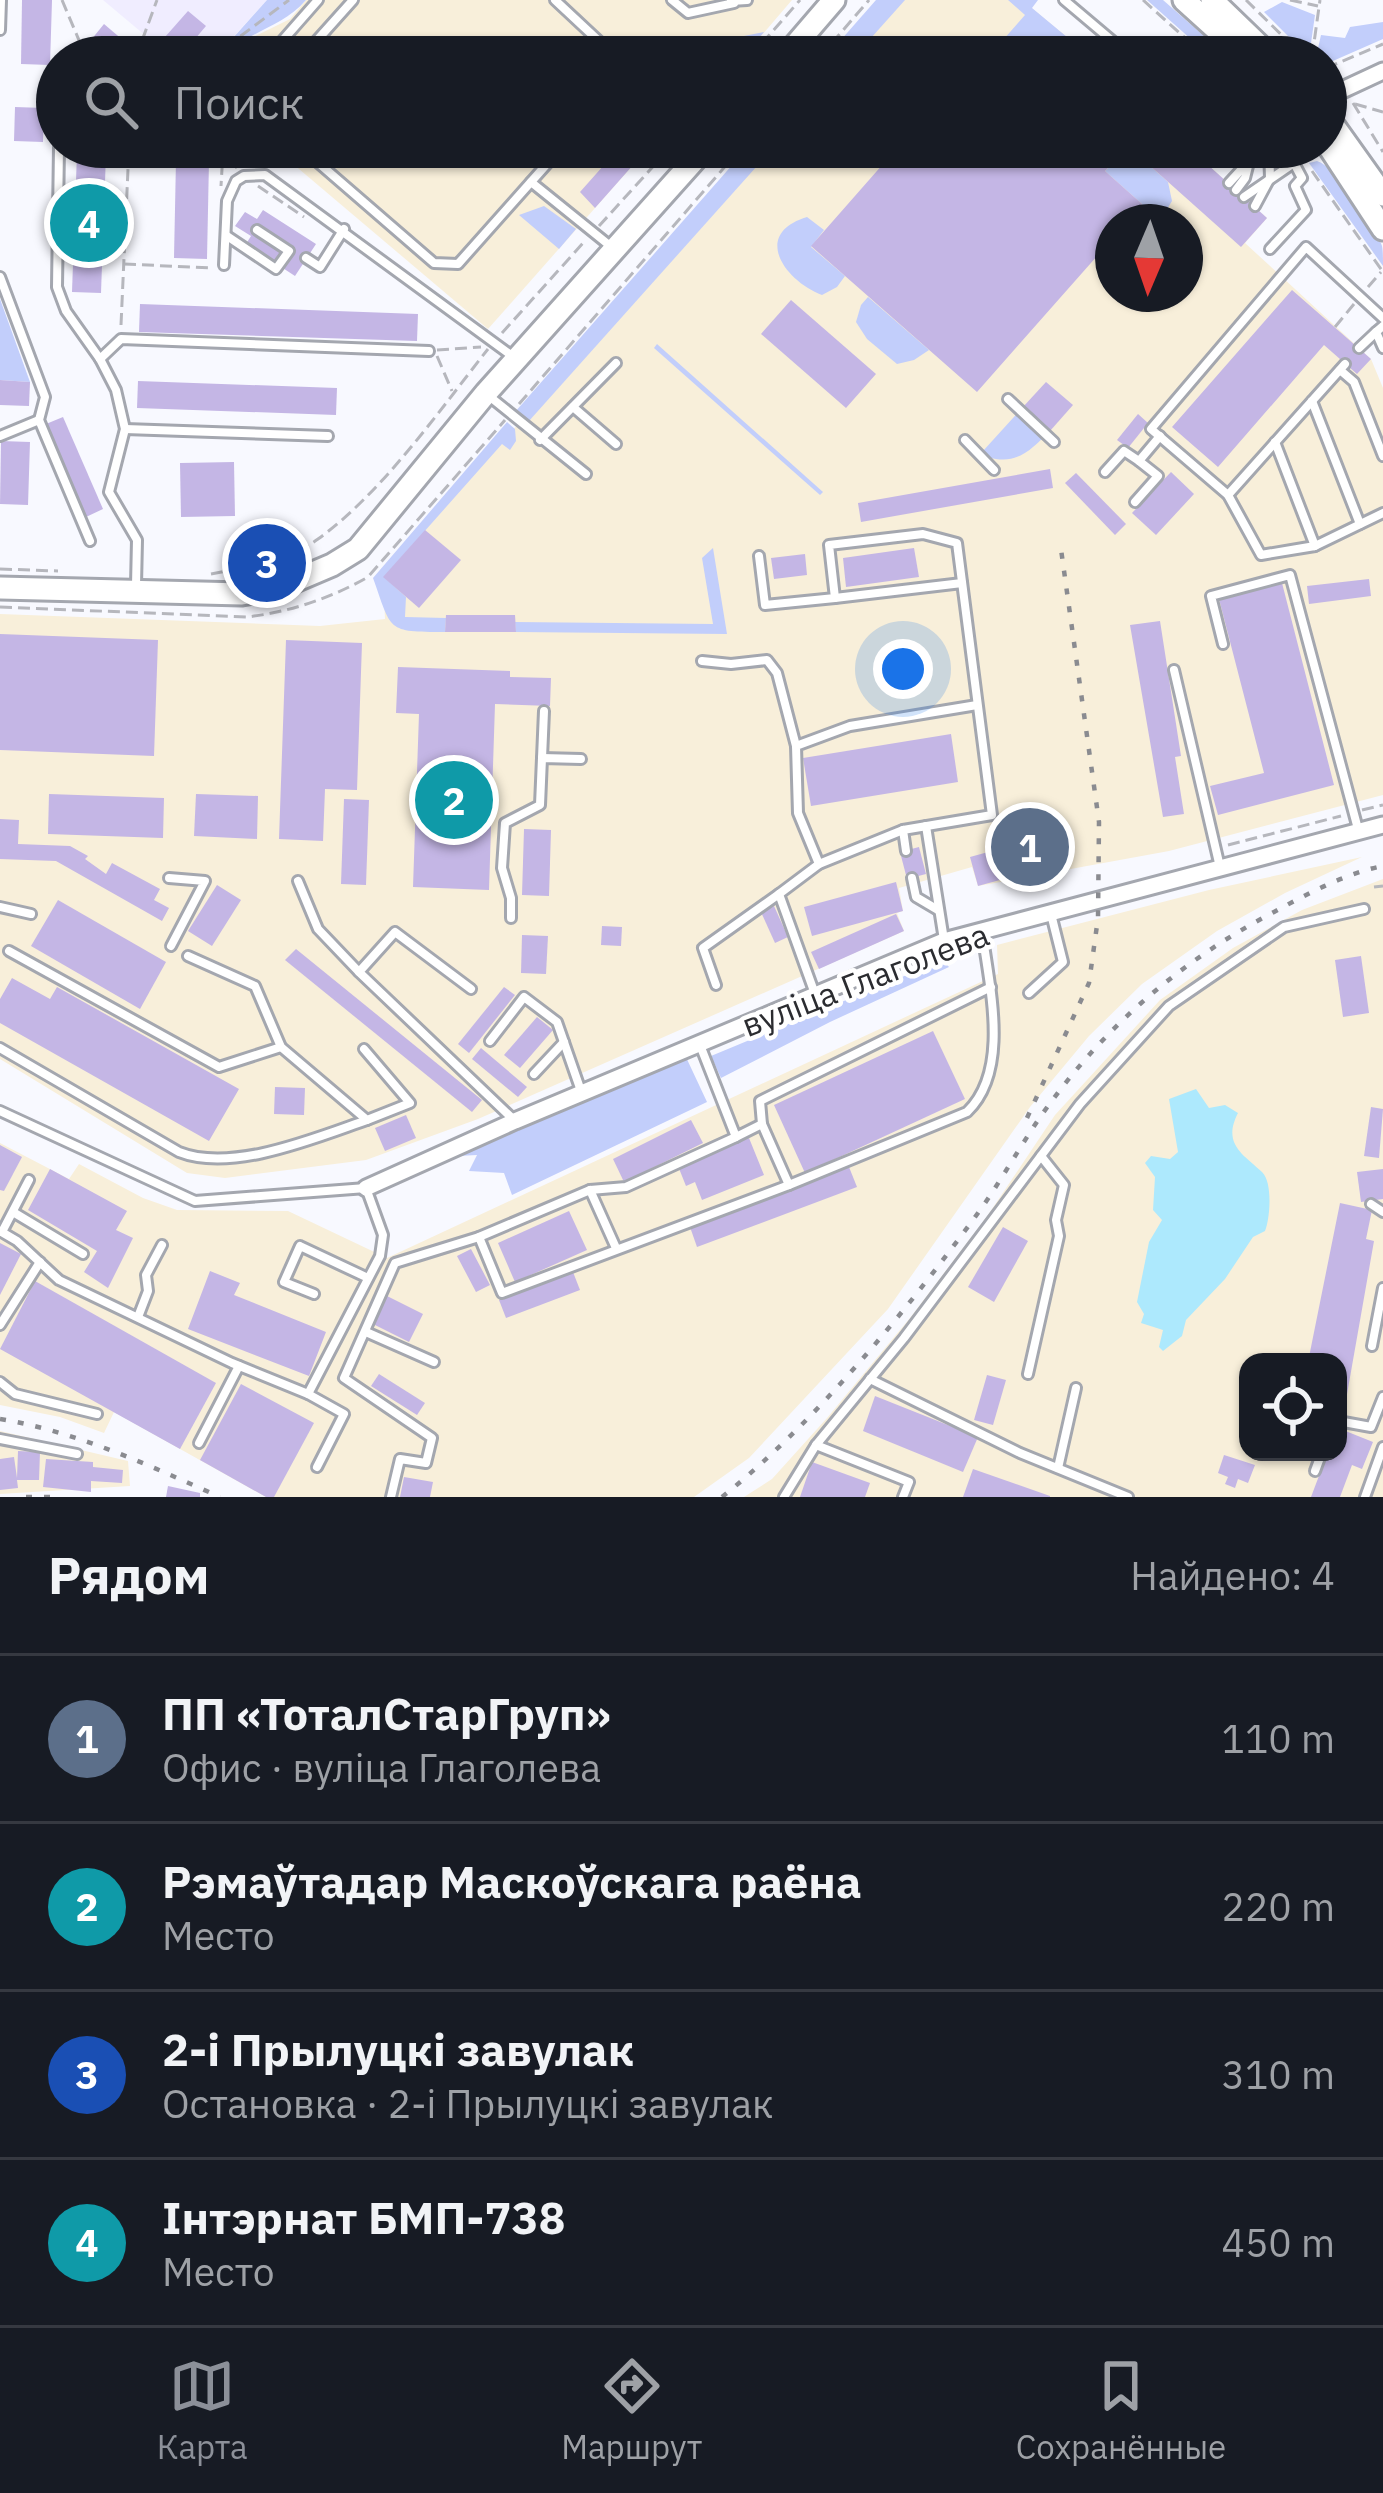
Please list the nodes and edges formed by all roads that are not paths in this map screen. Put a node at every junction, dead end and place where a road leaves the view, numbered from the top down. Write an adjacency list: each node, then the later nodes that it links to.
1 (1, 0): 12 (lane)
2 (318, 0): 13 (lane)
3 (352, 0): 14 (lane)
4 (555, 0): 15 (lane)
5 (671, 0): 11 (lane)
6 (747, 0): 11 (lane)
7 (834, 0): 16 (street)
8 (1064, 0): 17 (lane)
9 (1184, 0): 18 (street)
10 (1212, 0): 19 (street)
11 (732, 2)
12 (0, 30)
13 (286, 36)
14 (320, 36)
15 (594, 36)
16 (803, 36)
17 (1107, 36)
18 (1223, 36)
19 (1249, 36)
20 (1383, 71): 21 (street)
21 (1347, 88)
22 (1347, 145): 36 (street)
23 (59, 168): 51 (lane)
24 (324, 168): 34 (lane)
25 (543, 168): 34 (lane)
26 (680, 168): 43 (street)
27 (1243, 168): 35 (lane)
28 (1248, 168): 35 (lane)
29 (1268, 168): 33 (lane)
30 (1286, 168): 33 (lane)
31 (1297, 168): 42 (lane)
32 (1343, 168): 39 (street)
33 (1270, 178): 35 (lane); 37 (lane)
34 (531, 182): 43 (lane)
35 (1236, 190)
36 (1383, 194)
37 (1255, 206)
38 (344, 229): 41 (lane); 44 (lane); 52 (lane)
39 (1383, 229)
40 (257, 230): 41 (lane)
41 (225, 236): 45 (lane)
42 (1270, 249)
43 (615, 250): 52 (street)
44 (306, 258)
45 (221, 267)
46 (0, 277): 58 (lane)
47 (1381, 325): 48 (lane); 49 (lane); 62 (lane)
48 (1359, 348)
49 (1383, 349)
50 (432, 351): 51 (lane)
51 (100, 359): 59 (lane)
52 (517, 359): 54 (street)
53 (616, 363): 57 (lane)
54 (486, 393): 63 (lane); 82 (street)
55 (1008, 399): 65 (lane)
56 (1312, 400): 66 (lane); 68 (lane); 76 (lane)
57 (572, 407): 63 (lane); 67 (lane)
58 (39, 421): 60 (lane); 77 (lane)
59 (124, 429): 61 (lane); 82 (lane)
60 (0, 436)
61 (328, 436)
62 (1160, 436): 69 (lane); 73 (lane)
63 (540, 440): 72 (lane)
64 (965, 440): 70 (lane)
65 (1054, 442)
66 (1275, 442): 73 (lane); 78 (lane)
67 (616, 444)
68 (1383, 456)
69 (1138, 461): 71 (lane); 74 (lane)
70 (994, 470)
71 (1106, 472)
72 (586, 474)
73 (1228, 495): 78 (lane)
74 (1135, 502)
75 (1383, 513): 76 (lane)
76 (1360, 524): 78 (lane)
77 (90, 541)
78 (1315, 546)
79 (760, 556): 83 (lane)
80 (962, 584): 83 (lane); 83 (lane); 87 (lane)
81 (0, 588): 82 (street)
82 (136, 593)
83 (835, 598)
84 (1223, 644): 95 (lane)
85 (702, 661): 89 (lane)
86 (1174, 670): 98 (lane)
87 (976, 705): 89 (lane); 93 (lane)
88 (544, 711): 90 (lane)
89 (796, 746): 97 (lane)
90 (542, 758): 91 (lane); 108 (lane)
91 (581, 759)
92 (1383, 825): 95 (street, вуліца Глаголева)
93 (926, 826): 94 (lane); 105 (lane)
94 (903, 830): 96 (lane); 97 (lane)
95 (1358, 831): 98 (street, вуліца Глаголева)
96 (906, 851)
97 (819, 864): 102 (lane)
98 (1220, 868): 106 (street, вуліца Глаголева)
99 (169, 878): 111 (lane)
100 (912, 878): 105 (lane)
101 (298, 881): 114 (lane)
102 (779, 894): 115 (lane); 119 (lane)
103 (0, 907): 107 (lane)
104 (1364, 909): 133 (lane)
105 (939, 910): 110 (lane)
106 (1051, 913): 109 (street, вуліца Глаголева); 118 (lane)
107 (32, 914)
108 (511, 918)
109 (982, 931): 110 (street, вуліца Глаголева); 116 (lane)
110 (944, 941): 119 (street, вуліца Глаголева)
111 (171, 946)
112 (9, 952): 123 (lane)
113 (188, 956): 123 (lane)
114 (359, 972): 117 (lane); 130 (lane)
115 (716, 985)
116 (991, 987): 131 (lane); 135 (lane)
117 (471, 989)
118 (1029, 993)
119 (815, 995): 122 (street, вуліца Глаголева)
120 (490, 1041): 121 (lane)
121 (565, 1041): 126 (lane); 127 (lane)
122 (699, 1043): 127 (street, вуліца Глаголева); 132 (lane)
123 (281, 1047): 129 (lane)
124 (0, 1048): 129 (lane)
125 (364, 1049): 129 (lane)
126 (534, 1075)
127 (582, 1093): 130 (street, вуліца Глаголева)
128 (5, 1111): 136 (lane)
129 (368, 1120)
130 (514, 1121): 136 (street, вуліца Глаголева)
131 (763, 1124): 132 (lane); 135 (lane)
132 (736, 1137): 137 (lane)
133 (1041, 1156): 156 (lane); 157 (lane)
134 (29, 1180): 139 (lane)
135 (789, 1185): 144 (lane)
136 (366, 1188): 147 (lane)
137 (590, 1190): 142 (lane); 144 (lane)
138 (1371, 1204): 140 (lane)
139 (13, 1212): 141 (lane); 145 (lane)
140 (1383, 1212)
141 (1, 1232): 146 (lane)
142 (479, 1238): 144 (lane); 152 (lane)
143 (162, 1245): 150 (lane)
144 (616, 1248)
145 (82, 1254)
146 (40, 1262): 150 (lane); 151 (lane)
147 (368, 1278): 149 (lane); 160 (lane)
148 (1383, 1288): 153 (lane)
149 (314, 1294)
150 (138, 1318): 155 (lane)
151 (0, 1325)
152 (366, 1332): 154 (lane); 173 (lane)
153 (1372, 1346)
154 (434, 1362)
155 (239, 1366): 160 (lane); 165 (lane)
156 (1028, 1374)
157 (870, 1379): 166 (lane); 171 (lane)
158 (0, 1382): 162 (lane)
159 (1076, 1388): 171 (lane)
160 (308, 1394): 170 (lane)
161 (1383, 1397): 163 (lane)
162 (97, 1414)
163 (1347, 1423)
164 (0, 1439): 168 (lane)
165 (199, 1443)
166 (816, 1445): 174 (lane); 175 (lane)
167 (1383, 1447): 177 (lane)
168 (77, 1454)
169 (1319, 1461): 172 (lane)
170 (317, 1467)
171 (1058, 1468): 176 (lane)
172 (1315, 1472)
173 (391, 1497)
174 (784, 1497)
175 (904, 1497)
176 (1128, 1497)
177 (1365, 1497)

